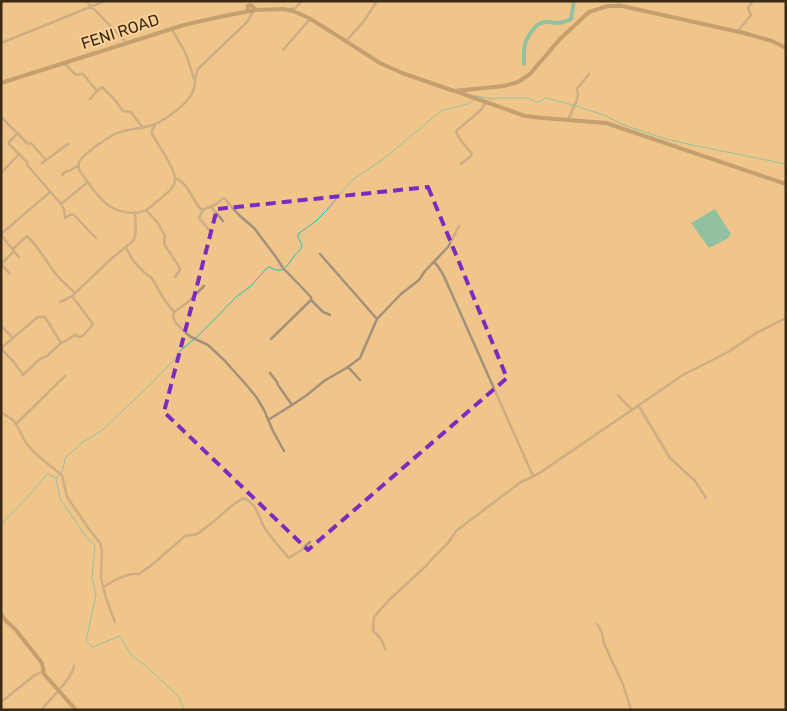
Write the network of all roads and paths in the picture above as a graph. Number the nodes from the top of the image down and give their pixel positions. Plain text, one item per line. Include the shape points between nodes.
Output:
1 (86, 1) edge
2 (105, 1) edge
3 (302, 1) edge
4 (377, 1) edge
5 (621, 1) edge
6 (753, 1) edge
7 (248, 3) edge
8 (617, 5) junction
9 (91, 7) junction
10 (289, 8) junction
11 (252, 10) junction
12 (310, 19) junction
13 (172, 29) junction
14 (738, 31) junction
15 (347, 40) junction
16 (126, 42) junction
17 (1, 43) edge
18 (786, 48) edge
19 (283, 50) dead end
20 (64, 63) junction
21 (589, 74) dead end
22 (194, 80) junction
23 (1, 82) edge
24 (454, 90) junction
25 (97, 91) junction
26 (90, 99) dead end
27 (486, 102) junction
28 (1, 117) edge
29 (568, 120) junction
30 (155, 126) junction
31 (143, 128) junction
32 (18, 133) junction
33 (68, 144) dead end
34 (19, 154) junction
35 (46, 160) junction
36 (42, 163) dead end
37 (461, 164) dead end
38 (78, 165) junction
39 (1, 173) edge
40 (62, 175) dead end
41 (175, 178) junction
42 (88, 182) junction
43 (786, 184) edge
44 (50, 192) junction
45 (61, 204) junction
46 (211, 206) junction
47 (146, 210) junction
48 (202, 210) junction
49 (135, 212) junction
50 (223, 221) dead end
51 (459, 226) dead end
52 (210, 231) dead end
53 (1, 234) edge
54 (96, 238) dead end
55 (126, 247) junction
56 (14, 250) junction
57 (320, 254) dead end
58 (19, 257) dead end
59 (434, 262) junction
60 (1, 264) edge
61 (10, 274) dead end
62 (175, 277) dead end
63 (204, 286) dead end
64 (76, 293) junction
65 (72, 296) junction
66 (312, 300) junction
67 (60, 302) dead end
68 (174, 312) junction
69 (330, 315) dead end
70 (786, 318) edge
71 (377, 319) junction
72 (1, 326) edge
73 (13, 338) junction
74 (271, 339) dead end
75 (61, 343) junction
76 (1, 348) edge
77 (348, 367) junction
78 (270, 373) dead end
79 (65, 376) dead end
80 (360, 380) dead end
81 (664, 388) junction
82 (659, 390) dead end
83 (618, 395) dead end
84 (292, 405) junction
85 (638, 405) junction
86 (632, 410) junction
87 (1, 412) edge
88 (268, 420) junction
89 (16, 424) junction
90 (284, 451) dead end
91 (533, 477) junction
92 (706, 498) dead end
93 (310, 542) dead end
94 (103, 587) junction
95 (1, 614) edge
96 (115, 622) dead end
97 (597, 624) dead end
98 (385, 648) dead end
99 (74, 666) dead end
100 (43, 671) junction
101 (59, 690) junction
102 (1, 702) edge
103 (41, 710) edge
104 (76, 710) edge
105 (631, 710) edge

1 - 9 street
2 - 9 street
3 - 10 street via 295,8
4 - 15 street
5 - 8 street
6 - 14 street via 748,8 751,15
7 - 11 main road via 253,6
8 - 14 main road
8 - 24 main road via 590,12 560,39 530,74 518,82
9 - 16 street
9 - 17 street
10 - 11 main road, FENI ROAD
10 - 15 main road, FENI ROAD
11 - 12 main road via 288,9
11 - 13 main road
11 - 16 main road, FENI ROAD via 183,24
11 - 22 street via 247,22 198,69
12 - 19 street
12 - 24 main road via 380,63
13 - 20 main road
13 - 22 street via 186,54
14 - 18 main road
15 - 24 main road, FENI ROAD via 381,63
16 - 23 main road, FENI ROAD
20 - 23 main road
20 - 25 street via 76,76 82,74
21 - 29 street via 577,89 576,102
22 - 30 street via 193,92 186,102
24 - 27 main road
25 - 26 street
25 - 31 street via 102,87 124,111 131,112
27 - 29 main road via 525,116
27 - 37 street via 456,131 472,154
28 - 32 street
29 - 43 main road via 606,123
30 - 31 street
30 - 41 street via 152,134
31 - 38 street via 111,136 83,157
32 - 34 street via 9,143
32 - 35 street
33 - 35 street
34 - 39 street
34 - 44 street
35 - 36 street
38 - 40 street
38 - 42 street
41 - 47 street via 170,189
41 - 48 street via 184,183
42 - 45 street
42 - 49 street via 109,206
44 - 45 street
44 - 53 street
45 - 54 street via 65,218 74,215
46 - 48 street
46 - 50 street
46 - 66 street via 225,199 254,228 283,268
47 - 49 street
47 - 62 street via 166,236 164,244 180,268
48 - 52 street via 199,218
49 - 55 street via 135,238
51 - 59 street via 448,247
53 - 56 street
55 - 64 street
55 - 68 street via 135,264 151,277
56 - 58 street
56 - 60 street
56 - 64 street via 27,236 56,274
57 - 71 street
59 - 71 street
59 - 91 street via 451,292
60 - 61 street
63 - 68 street
64 - 65 street
65 - 67 street
65 - 75 street via 93,324 84,335 74,335
66 - 69 street
66 - 74 street
68 - 88 street via 173,319 181,328 208,345 249,388
70 - 81 street
71 - 77 street via 360,358
72 - 73 street
73 - 75 street via 38,317 45,317
73 - 76 street
75 - 76 street via 23,375
77 - 80 street
77 - 84 street
78 - 84 street
79 - 89 street
81 - 82 street
81 - 85 street
83 - 86 street
84 - 88 street
85 - 86 street
85 - 92 street via 670,458 695,481
86 - 91 street
87 - 89 street
88 - 90 street
89 - 94 street via 32,450 62,475 67,497 100,543
91 - 98 street via 456,531 374,617 373,631
93 - 94 street via 289,558 264,528 256,508 244,498 198,534 185,536 139,574 119,578
94 - 96 street
95 - 100 main road via 42,663
97 - 105 street
99 - 101 street
100 - 101 main road
100 - 102 street
101 - 103 street
101 - 104 main road

